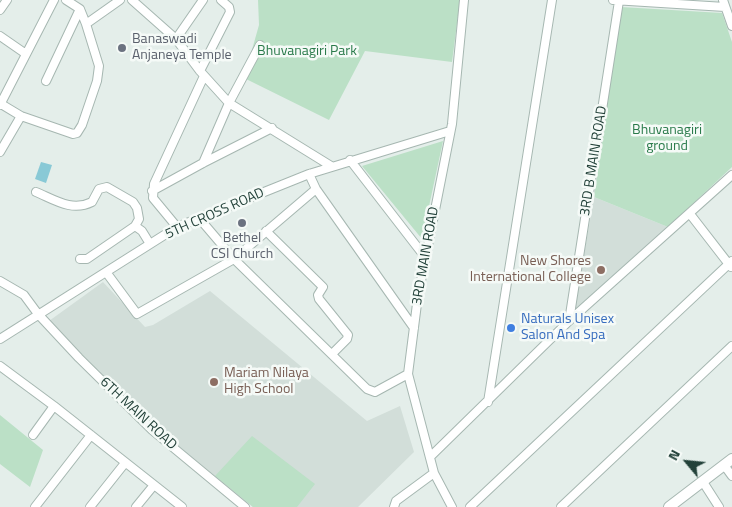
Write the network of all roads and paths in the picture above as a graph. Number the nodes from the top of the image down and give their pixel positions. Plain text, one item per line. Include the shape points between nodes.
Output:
1 (7, 0) edge
2 (54, 0) edge
3 (66, 0) edge
4 (120, 0) edge
5 (132, 0) edge
6 (203, 0) edge
7 (220, 0) edge
8 (464, 0) edge
9 (552, 0) edge
10 (613, 0) edge
11 (618, 1) edge
12 (724, 3) edge
13 (80, 9) junction
14 (0, 10) edge
15 (86, 24) junction
16 (732, 26) edge
17 (0, 36) edge
18 (176, 40) junction
19 (260, 45) dead end
20 (26, 54) junction
21 (202, 73) junction
22 (46, 81) dead end
23 (230, 103) junction
24 (0, 104) edge
25 (21, 116) junction
26 (272, 128) junction
27 (450, 131) junction
28 (0, 152) edge
29 (350, 160) junction
30 (203, 163) junction
31 (331, 166) junction
32 (309, 174) junction
33 (732, 175) edge
34 (316, 189) junction
35 (36, 192) dead end
36 (152, 192) junction
37 (690, 214) junction
38 (199, 218) junction
39 (134, 226) junction
40 (177, 227) junction
41 (266, 231) junction
42 (150, 244) junction
43 (425, 256) junction
44 (80, 258) dead end
45 (234, 259) junction
46 (731, 265) edge
47 (106, 272) junction
48 (0, 281) edge
49 (38, 314) junction
50 (569, 321) junction
51 (414, 328) junction
52 (0, 339) edge
53 (732, 346) edge
54 (332, 354) junction
55 (0, 366) edge
56 (408, 374) junction
57 (488, 402) junction
58 (54, 406) junction
59 (33, 435) dead end
60 (91, 436) junction
61 (430, 458) junction
62 (728, 462) edge
63 (125, 463) junction
64 (434, 473) junction
65 (732, 476) edge
66 (703, 482) junction
67 (154, 485) junction
68 (674, 506) edge
69 (35, 507) edge
70 (90, 507) edge
71 (136, 507) edge
72 (182, 507) edge
73 (245, 507) edge
74 (394, 507) edge
75 (452, 507) edge
76 (470, 507) edge
77 (561, 507) edge
78 (719, 507) edge

1 - 14 street
2 - 20 street
3 - 13 street
4 - 15 street
5 - 18 street
6 - 18 street
7 - 21 street via 230,12
8 - 27 street, 3RD MAIN ROAD
9 - 57 street
10 - 11 street
11 - 12 street
11 - 50 street, 3RD B MAIN ROAD
12 - 16 street
13 - 15 street
13 - 22 street
15 - 25 street via 98,66 98,80 77,133
17 - 20 street
18 - 21 street
19 - 23 street
20 - 24 street
21 - 23 street
21 - 36 street
23 - 26 street
23 - 30 street
24 - 25 street
25 - 28 street
26 - 30 street
26 - 31 street
27 - 29 street, 5TH CROSS ROAD
27 - 43 street, 3RD MAIN ROAD
29 - 31 street, 5TH CROSS ROAD
29 - 43 street
30 - 36 street
31 - 32 street, 5TH CROSS ROAD
32 - 34 street
32 - 38 street, 5TH CROSS ROAD
33 - 37 street
34 - 41 street
34 - 51 street
35 - 39 street via 63,204 81,206 92,202 98,189 107,187 134,202 139,219
36 - 40 street via 153,198
37 - 46 street
37 - 50 street
38 - 40 street, 5TH CROSS ROAD
38 - 45 street
39 - 42 street via 142,231
39 - 44 street via 87,259
40 - 42 street, 5TH CROSS ROAD
41 - 45 street
41 - 54 street via 323,287 319,299 348,335
42 - 47 street, 5TH CROSS ROAD
43 - 51 street, 3RD MAIN ROAD
45 - 47 street via 137,314
45 - 54 street
46 - 76 street
47 - 49 street, 5TH CROSS ROAD
48 - 49 street, 6TH MAIN ROAD via 24,295
49 - 52 street, 5TH CROSS ROAD
49 - 73 street, 6TH MAIN ROAD via 152,430
50 - 57 street
51 - 56 street, 3RD MAIN ROAD
53 - 77 street
54 - 56 street via 371,392
55 - 58 street
56 - 61 street, 3RD MAIN ROAD
57 - 61 street
58 - 59 street
58 - 60 street
60 - 63 street
60 - 69 street
61 - 64 street, 3RD MAIN ROAD
62 - 65 street
62 - 66 street
63 - 67 street
63 - 70 street
64 - 74 street via 396,501
64 - 75 street, 3RD MAIN ROAD
66 - 68 street
66 - 78 street
67 - 71 street
67 - 72 street

